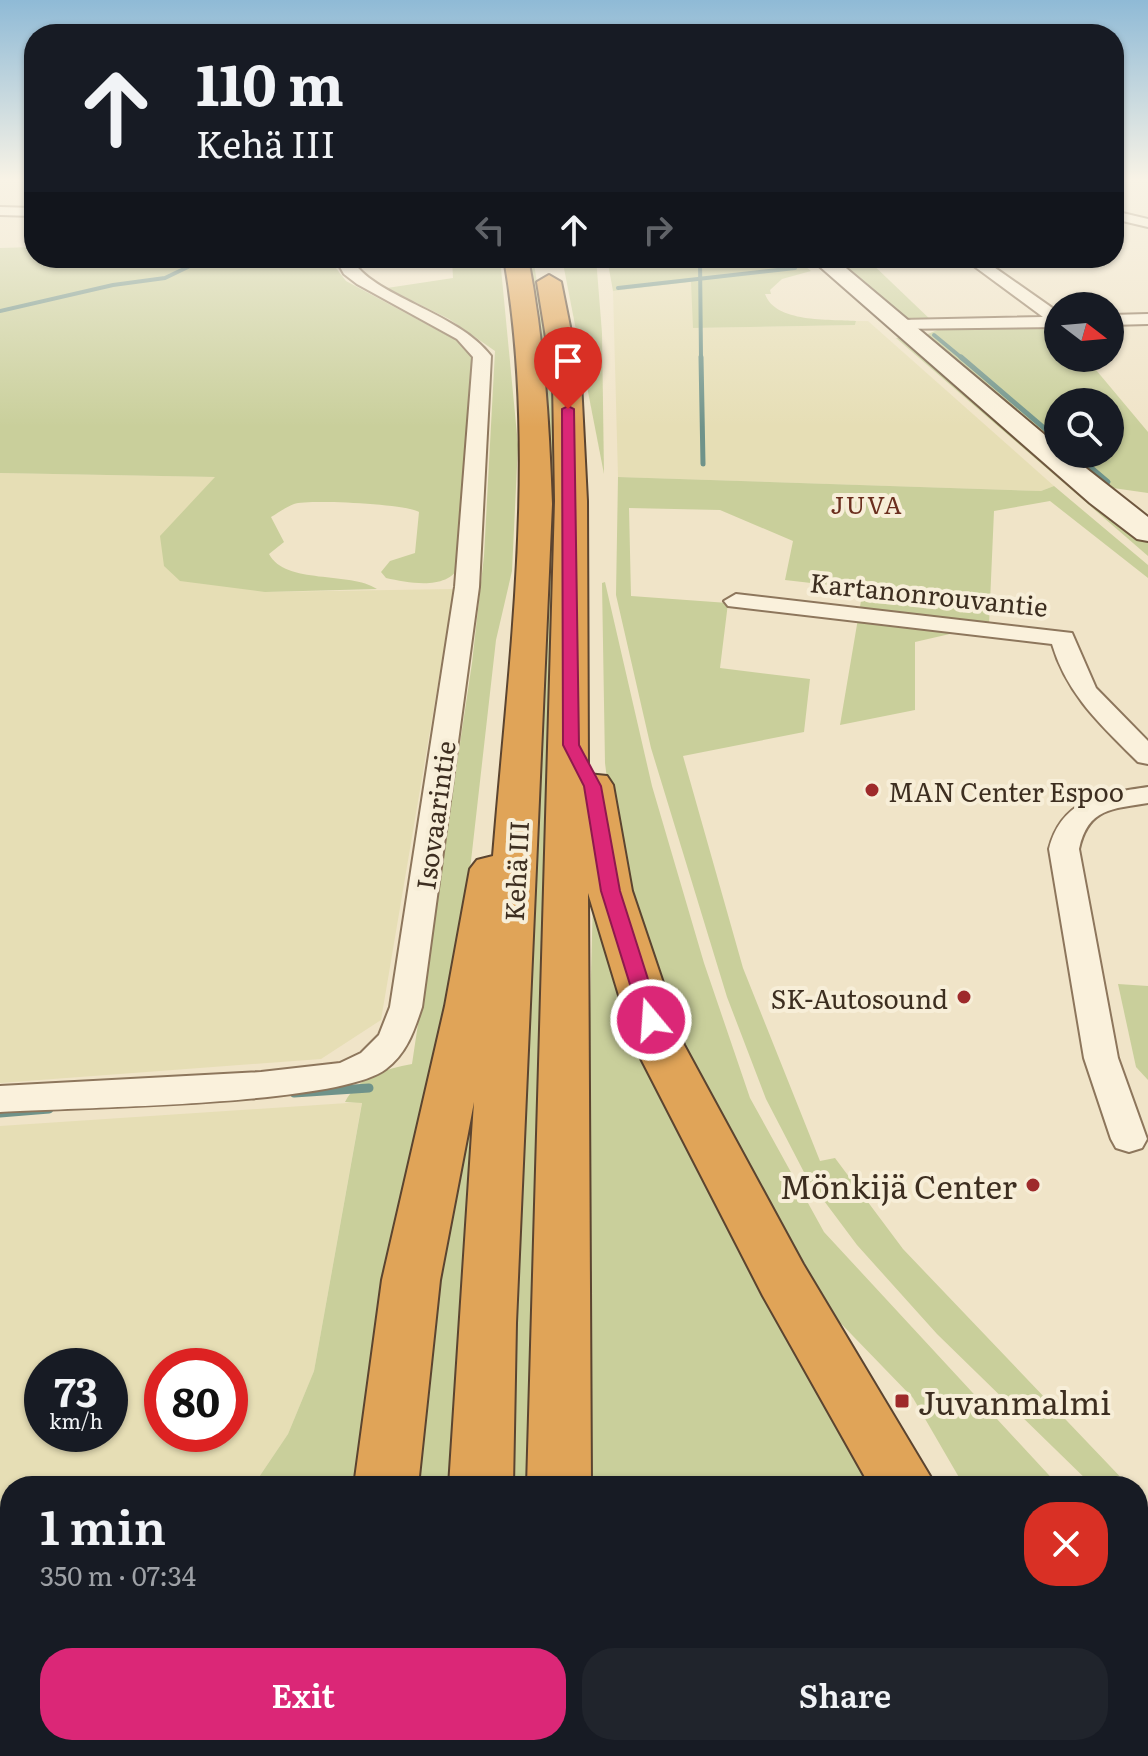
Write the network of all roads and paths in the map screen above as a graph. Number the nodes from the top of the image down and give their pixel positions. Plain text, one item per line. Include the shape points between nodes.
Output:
1 (348, 268) edge
2 (518, 268) edge
3 (546, 268) edge
4 (833, 268) edge
5 (985, 268) edge
6 (1044, 311) edge
7 (1148, 319) edge
8 (1124, 320) edge
9 (1044, 321) edge
10 (900, 325) junction
11 (1148, 532) edge
12 (736, 601) dead end
13 (571, 745) junction
14 (1148, 756) edge
15 (1148, 795) edge
16 (519, 796) junction
17 (0, 1099) edge
18 (1129, 1139) dead end
19 (387, 1476) edge
20 (481, 1476) edge
21 (559, 1476) edge
22 (898, 1476) edge

1 - 17 street, Isovaarintie via 463,335 482,356 467,587 406,1007 394,1040 373,1061 346,1074
2 - 16 highway, Kehä III via 535,389 536,504
3 - 13 highway, Kehä III via 567,381
4 - 10 main road
5 - 6 street
7 - 8 street
9 - 10 street
10 - 11 main road
12 - 14 street, Kartanonrouvantie via 1063,638 1071,672 1086,695
13 - 21 highway, Kehä III
13 - 22 highway via 593,786 610,891 659,1045 783,1280
15 - 18 street via 1082,812 1070,823 1064,849 1101,1058
16 - 19 highway via 489,876 469,1006 411,1280
16 - 20 highway, Kehä III

